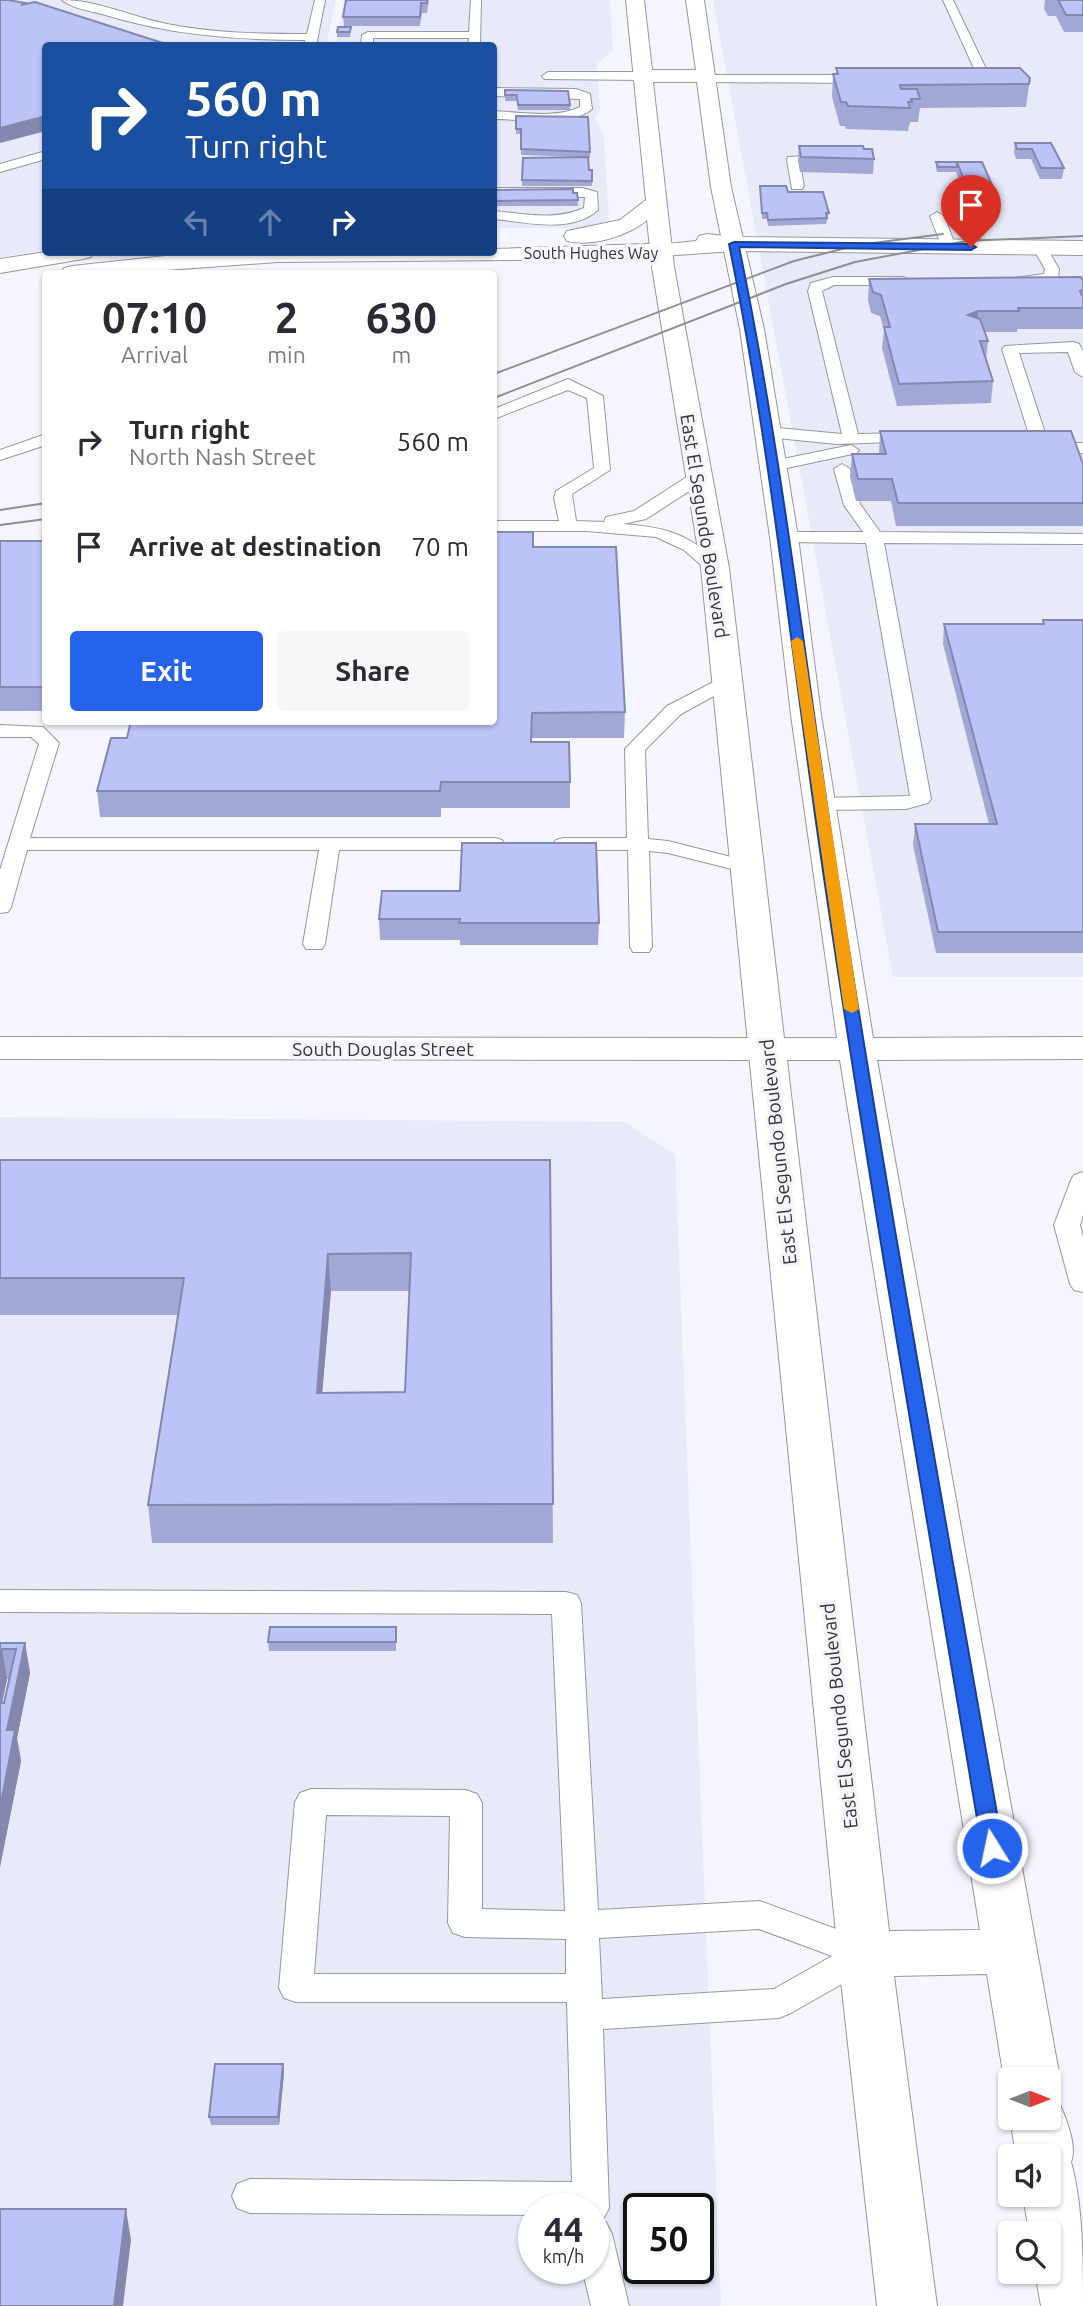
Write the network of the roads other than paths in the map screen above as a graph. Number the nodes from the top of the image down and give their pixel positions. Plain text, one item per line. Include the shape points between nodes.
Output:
1 (66, 0) edge
2 (320, 0) edge
3 (476, 0) edge
4 (635, 0) edge
5 (695, 0) edge
6 (948, 0) edge
7 (420, 40) edge
8 (474, 40) edge
9 (311, 41) edge
10 (368, 42) edge
11 (530, 76) dead end
12 (642, 76) junction
13 (707, 78) junction
14 (881, 79) edge
15 (946, 79) edge
16 (497, 92) edge
17 (497, 115) edge
18 (42, 156) edge
19 (847, 159) edge
20 (0, 168) edge
21 (797, 187) dead end
22 (497, 192) edge
23 (656, 202) junction
24 (937, 216) dead end
25 (497, 222) edge
26 (497, 222) edge
27 (575, 236) junction
28 (661, 244) junction
29 (734, 244) junction
30 (948, 247) junction
31 (497, 248) edge
32 (1040, 248) junction
33 (1083, 248) edge
34 (61, 256) edge
35 (240, 256) edge
36 (0, 267) edge
37 (96, 270) edge
38 (42, 278) edge
39 (926, 281) edge
40 (1008, 281) edge
41 (0, 286) edge
42 (1083, 372) edge
43 (497, 413) edge
44 (767, 432) junction
45 (851, 439) junction
46 (42, 440) edge
47 (1083, 448) edge
48 (0, 455) edge
49 (773, 466) junction
50 (842, 469) dead end
51 (699, 477) junction
52 (497, 526) edge
53 (587, 526) junction
54 (569, 527) junction
55 (784, 537) junction
56 (874, 537) junction
57 (1083, 539) edge
58 (715, 568) junction
59 (727, 681) junction
60 (0, 731) edge
61 (820, 804) junction
62 (18, 844) junction
63 (330, 844) junction
64 (511, 844) edge
65 (539, 844) edge
66 (636, 844) junction
67 (748, 867) junction
68 (0, 907) edge
69 (314, 944) dead end
70 (641, 947) dead end
71 (0, 1048) edge
72 (1083, 1048) edge
73 (766, 1049) junction
74 (858, 1049) junction
75 (1083, 1181) edge
76 (1083, 1284) edge
77 (0, 1601) edge
78 (582, 1924) junction
79 (1010, 1952) junction
80 (865, 1954) junction
81 (583, 2001) junction
82 (1030, 2067) edge
83 (591, 2193) edge
84 (250, 2196) dead end
85 (1054, 2207) edge
86 (518, 2210) edge
87 (606, 2284) edge
88 (610, 2306) edge
89 (907, 2306) edge
90 (1071, 2306) edge

1 - 9 lane via 183,30
2 - 9 lane
3 - 8 lane
4 - 12 main road, East El Segundo Boulevard
5 - 13 main road
6 - 15 lane via 985,79
7 - 8 lane
7 - 10 lane via 369,35
11 - 12 lane
12 - 13 main road
12 - 23 main road, East El Segundo Boulevard
13 - 14 lane
13 - 29 main road via 721,187
16 - 17 lane via 576,93 586,97 586,109 562,115
18 - 20 lane
19 - 21 lane via 793,160
22 - 25 lane via 592,195 592,209 582,215
23 - 27 main road via 628,225
23 - 28 main road, East El Segundo Boulevard
24 - 30 lane
26 - 27 main road, South Hughes Way
27 - 28 main road, South Hughes Way
28 - 29 main road, South Hughes Way
28 - 31 main road, South Hughes Way
28 - 51 main road, East El Segundo Boulevard
29 - 30 main road, South Hughes Way
29 - 44 main road
30 - 32 main road, South Hughes Way
32 - 33 main road, South Hughes Way
32 - 40 lane via 1052,269 1051,278
34 - 36 main road
35 - 37 main road, South Hughes Way
38 - 41 main road
39 - 45 lane via 833,281 816,286
42 - 47 lane via 1074,347 1010,349 1038,436 1000,443
43 - 54 lane via 568,384 595,396 602,470 564,491
44 - 45 lane
44 - 49 main road
45 - 49 lane via 926,443 841,450
46 - 48 lane
49 - 55 main road
50 - 56 lane via 852,505
51 - 53 lane via 640,515
51 - 58 main road, East El Segundo Boulevard
52 - 54 lane
53 - 54 lane
53 - 58 lane via 670,535
55 - 56 lane
55 - 61 main road
56 - 57 lane
56 - 61 lane via 921,799
58 - 59 main road, East El Segundo Boulevard
59 - 66 lane via 674,710 635,749
59 - 67 main road, East El Segundo Boulevard
60 - 62 lane via 37,731 49,743
61 - 74 main road
62 - 63 lane
62 - 68 lane
63 - 64 lane
63 - 69 lane
65 - 66 lane
66 - 67 lane via 680,849
66 - 70 lane
67 - 73 main road, East El Segundo Boulevard
71 - 73 main road, South Douglas Street
72 - 74 main road, South Douglas Street
73 - 74 main road, South Douglas Street
73 - 80 main road, East El Segundo Boulevard
74 - 79 main road
75 - 76 lane via 1067,1225
77 - 78 lane via 566,1602
78 - 80 lane via 760,1915
78 - 81 lane
78 - 81 lane via 465,1923 466,1803 311,1802 296,1988
79 - 80 main road
79 - 82 main road
80 - 81 lane via 779,2003
80 - 89 main road, East El Segundo Boulevard
81 - 83 lane
84 - 86 lane
85 - 90 main road
87 - 88 lane

